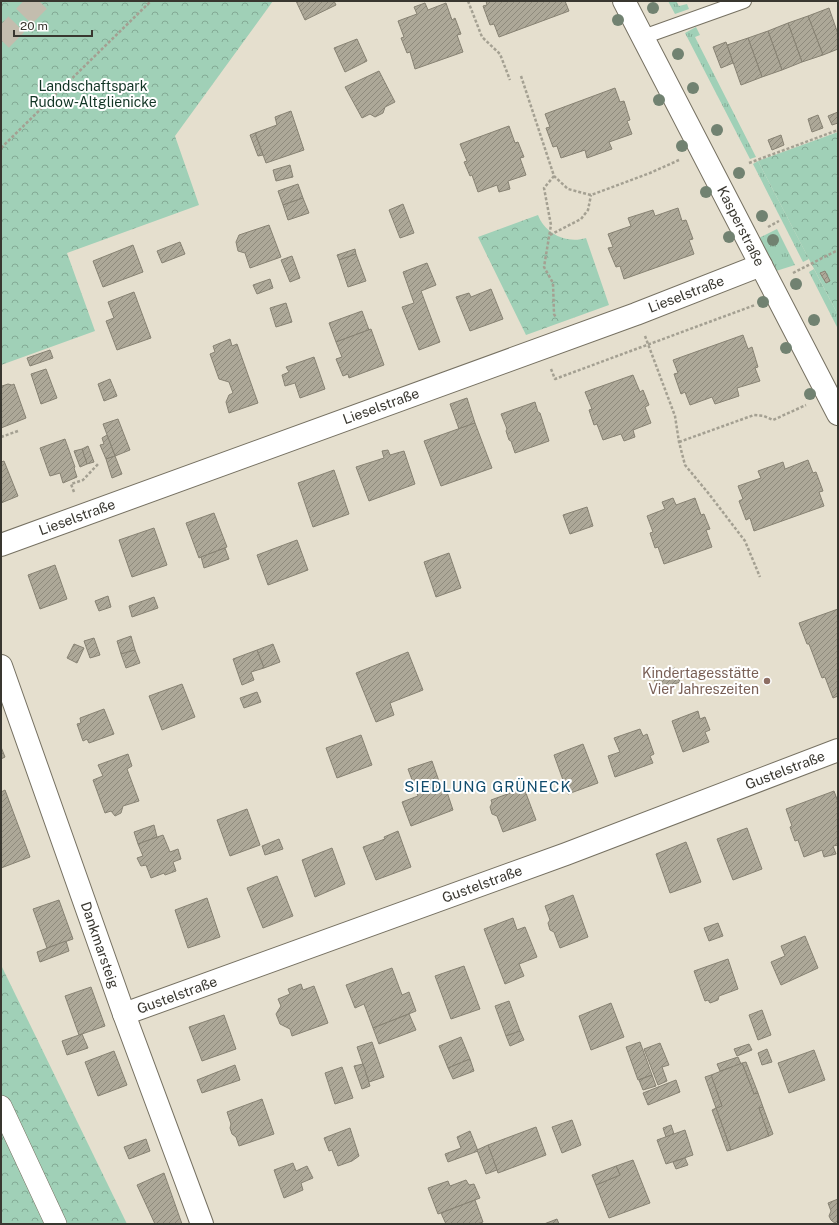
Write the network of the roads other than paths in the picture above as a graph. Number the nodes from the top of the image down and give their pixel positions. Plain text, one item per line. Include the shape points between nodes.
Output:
1 (624, 1) edge
2 (744, 1) edge
3 (643, 37) junction
4 (766, 274) junction
5 (838, 414) edge
6 (1, 545) edge
7 (1, 666) edge
8 (838, 750) edge
9 (124, 1014) junction
10 (1, 1106) edge
11 (56, 1224) edge
12 (202, 1224) edge

1 - 3 street, Kasperstraße
2 - 3 lane
3 - 4 street, Kasperstraße
4 - 5 street, Kasperstraße
4 - 6 street, Lieselstraße via 636,314
7 - 9 street, Dankmarsteig
8 - 9 street, Gustelstraße via 566,854
9 - 12 street, Dankmarsteig
10 - 11 street

